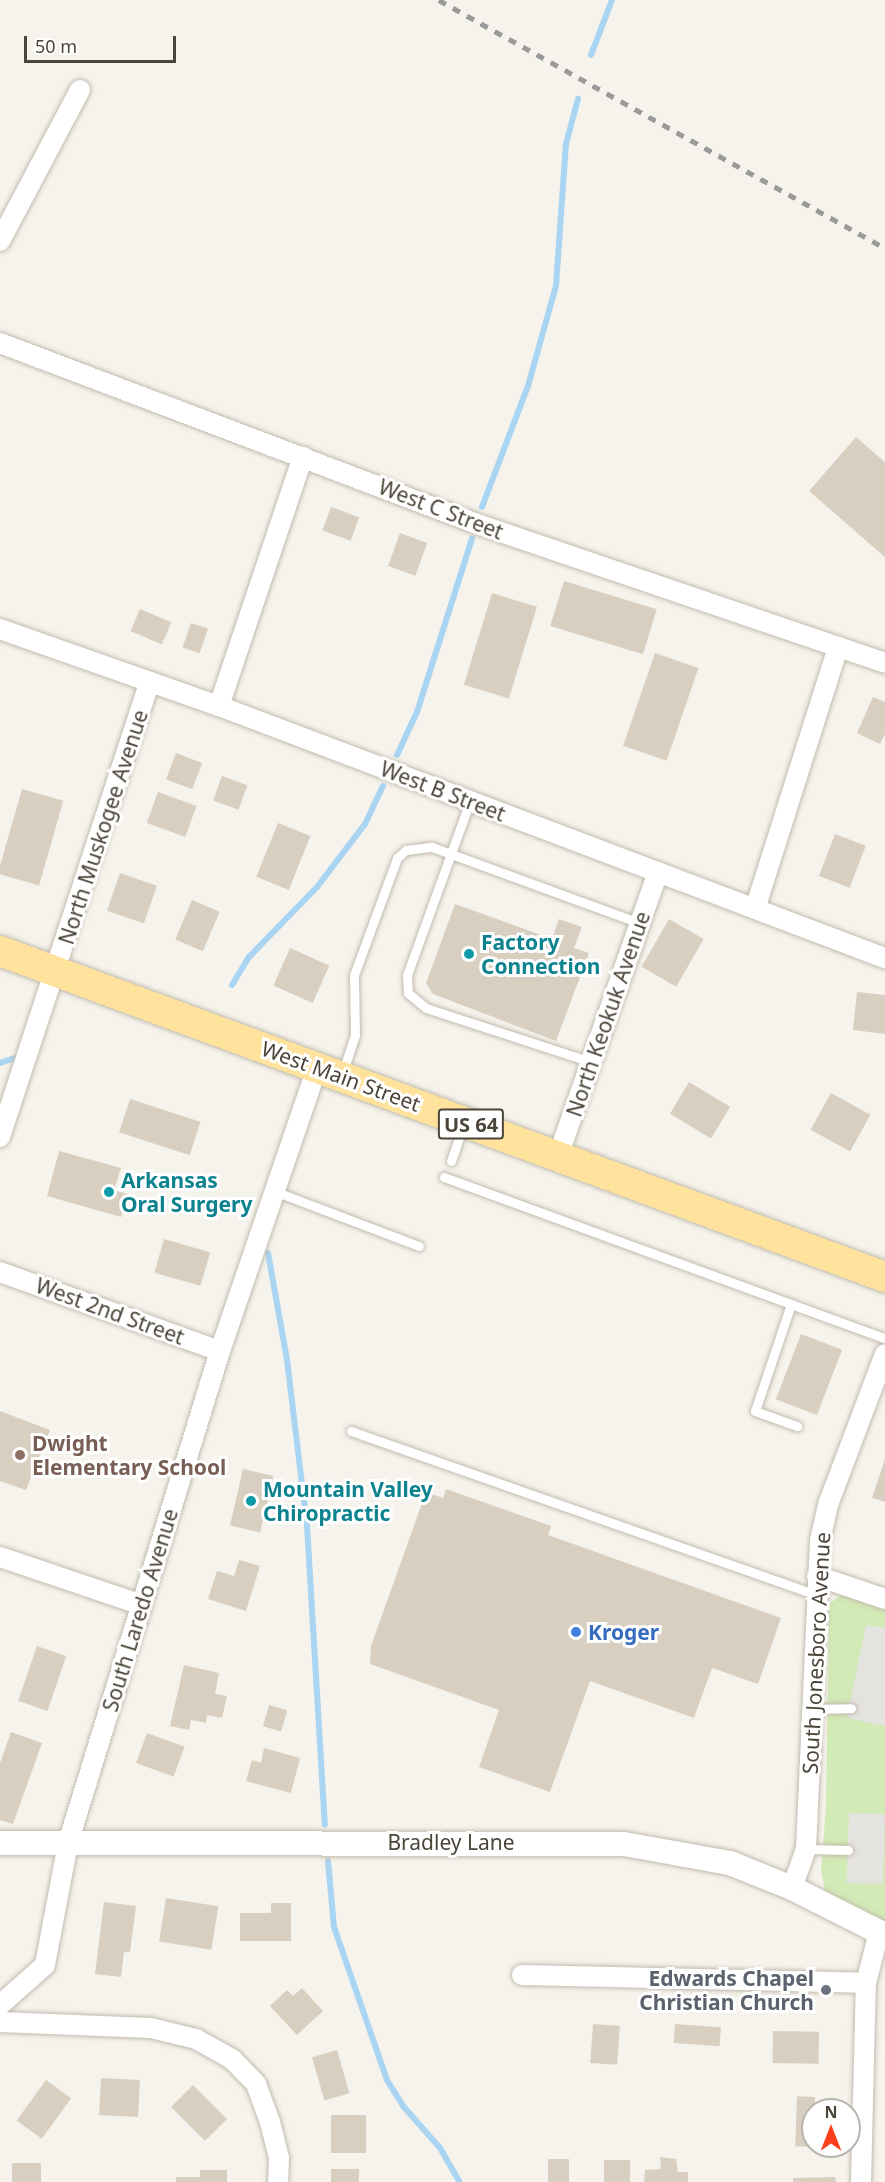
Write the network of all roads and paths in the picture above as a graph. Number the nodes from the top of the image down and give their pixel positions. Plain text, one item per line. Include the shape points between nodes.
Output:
1 (80, 90) dead end
2 (0, 241) edge
3 (0, 343) edge
4 (303, 457) junction
5 (0, 629) edge
6 (838, 647) junction
7 (885, 663) edge
8 (150, 682) junction
9 (219, 706) junction
10 (470, 801) junction
11 (451, 853) junction
12 (658, 872) junction
13 (755, 909) junction
14 (640, 922) junction
15 (0, 951) edge
16 (885, 958) edge
17 (56, 972) junction
18 (591, 1062) junction
19 (329, 1072) junction
20 (465, 1122) junction
21 (0, 1137) edge
22 (558, 1156) junction
23 (451, 1161) dead end
24 (444, 1177) dead end
25 (274, 1191) junction
26 (419, 1246) dead end
27 (0, 1272) edge
28 (885, 1277) edge
29 (791, 1304) junction
30 (885, 1338) edge
31 (220, 1351) junction
32 (885, 1354) edge
33 (797, 1426) dead end
34 (351, 1431) dead end
35 (0, 1557) edge
36 (817, 1586) junction
37 (885, 1599) edge
38 (142, 1605) junction
39 (851, 1708) dead end
40 (812, 1709) junction
41 (0, 1843) edge
42 (68, 1843) junction
43 (806, 1849) junction
44 (848, 1850) dead end
45 (792, 1888) junction
46 (882, 1933) edge
47 (522, 1975) dead end
48 (866, 1983) junction
49 (0, 2005) edge
50 (0, 2022) edge
51 (278, 2182) edge
52 (861, 2182) edge

1 - 2 street
3 - 4 street, West C Street
4 - 6 street, West C Street via 480,525
4 - 9 street
5 - 8 street, West B Street
6 - 7 street, West C Street
6 - 13 street
8 - 9 street, West B Street
8 - 17 street, North Muskogee Avenue
9 - 10 street, West B Street
10 - 11 lane
10 - 12 street, West B Street
11 - 14 lane
11 - 18 lane via 407,975 408,993 426,1008
11 - 19 lane via 418,846 397,858 354,975 355,1035
12 - 13 street, West B Street
12 - 14 street, North Keokuk Avenue
13 - 16 street, West B Street
14 - 18 street, North Keokuk Avenue
15 - 17 main road, West Main Street / US 64
17 - 19 main road, West Main Street / US 64
17 - 21 street, North Muskogee Avenue
18 - 22 street, North Keokuk Avenue
19 - 20 main road, West Main Street / US 64
19 - 25 street, South Laredo Avenue
20 - 22 main road, West Main Street / US 64
20 - 23 lane
22 - 28 main road, West Main Street / US 64
24 - 29 lane
25 - 26 lane
25 - 31 street, South Laredo Avenue
27 - 31 street, West 2nd Street
29 - 30 lane
29 - 33 lane via 755,1411
31 - 38 street, South Laredo Avenue
32 - 36 street, South Jonesboro Avenue via 829,1502 820,1540
34 - 36 lane
35 - 38 street
36 - 37 street
36 - 40 street, South Jonesboro Avenue
38 - 42 street, South Laredo Avenue
39 - 40 lane
40 - 43 street, South Jonesboro Avenue
41 - 42 street, Bradley Lane
42 - 45 street, Bradley Lane via 624,1844 730,1863
42 - 49 street, South Laredo Avenue via 45,1965
43 - 44 lane
43 - 45 street, South Jonesboro Avenue
45 - 46 street, Bradley Lane
46 - 48 street
47 - 48 street
48 - 52 street
50 - 51 street via 151,2028 196,2039 223,2054 256,2084 276,2149

